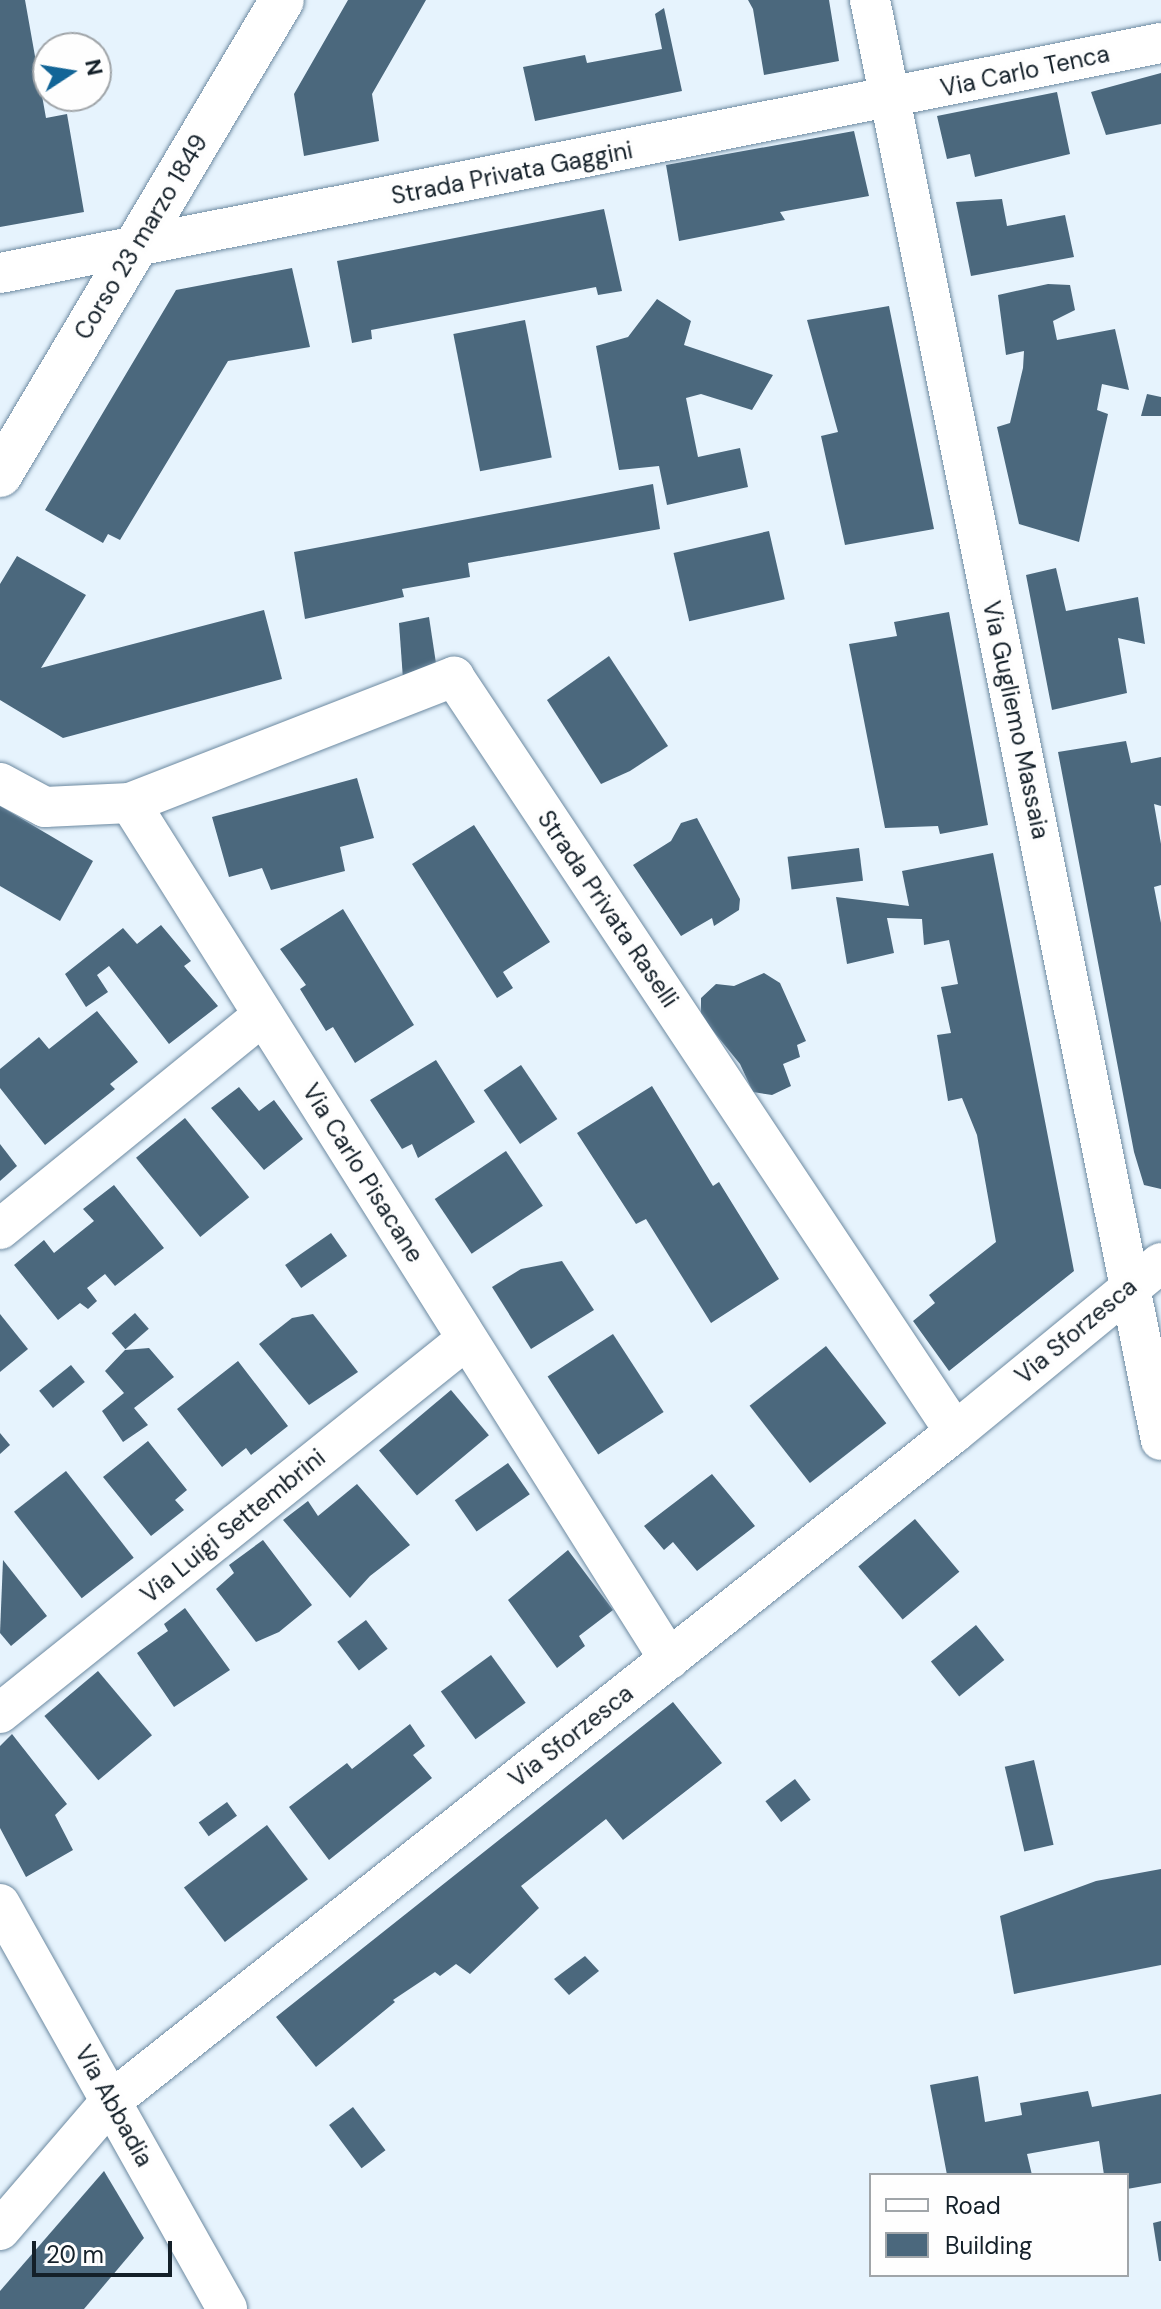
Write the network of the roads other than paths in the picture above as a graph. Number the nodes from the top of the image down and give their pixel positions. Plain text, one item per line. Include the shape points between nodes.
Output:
1 (282, 0) edge
2 (870, 0) edge
3 (1161, 43) edge
4 (889, 99) junction
5 (134, 248) junction
6 (0, 273) edge
7 (0, 475) edge
8 (0, 783) edge
9 (130, 803) junction
10 (263, 1015) junction
11 (0, 1229) edge
12 (1146, 1274) edge
13 (467, 1339) junction
14 (955, 1432) junction
15 (1161, 1440) edge
16 (669, 1659) junction
17 (0, 1713) edge
18 (0, 1904) edge
19 (111, 2101) junction
20 (0, 2230) edge
21 (227, 2309) edge

1 - 5 main road, Corso 23 marzo 1849
2 - 4 street, Via Gugliemo Massaia
3 - 4 street, Via Carlo Tenca
4 - 5 street, Strada Privata Gaggini
4 - 12 street, Via Gugliemo Massaia
5 - 6 street, Strada Privata Gaggini
5 - 7 main road, Corso 23 marzo 1849
8 - 9 street via 45,807
9 - 10 street, Via Carlo Pisacane
9 - 14 street, Strada Privata Raselli via 454,677
10 - 11 street
10 - 13 street, Via Carlo Pisacane
12 - 14 street, Via Sforzesca
12 - 15 street, Via Gugliemo Massaia
13 - 16 street, Via Carlo Pisacane
13 - 17 street, Via Luigi Settembrini
14 - 16 street, Via Sforzesca
16 - 19 street, Via Sforzesca
18 - 19 street, Via Abbadia
19 - 20 street, Via Sforzesca
19 - 21 street, Via Abbadia

